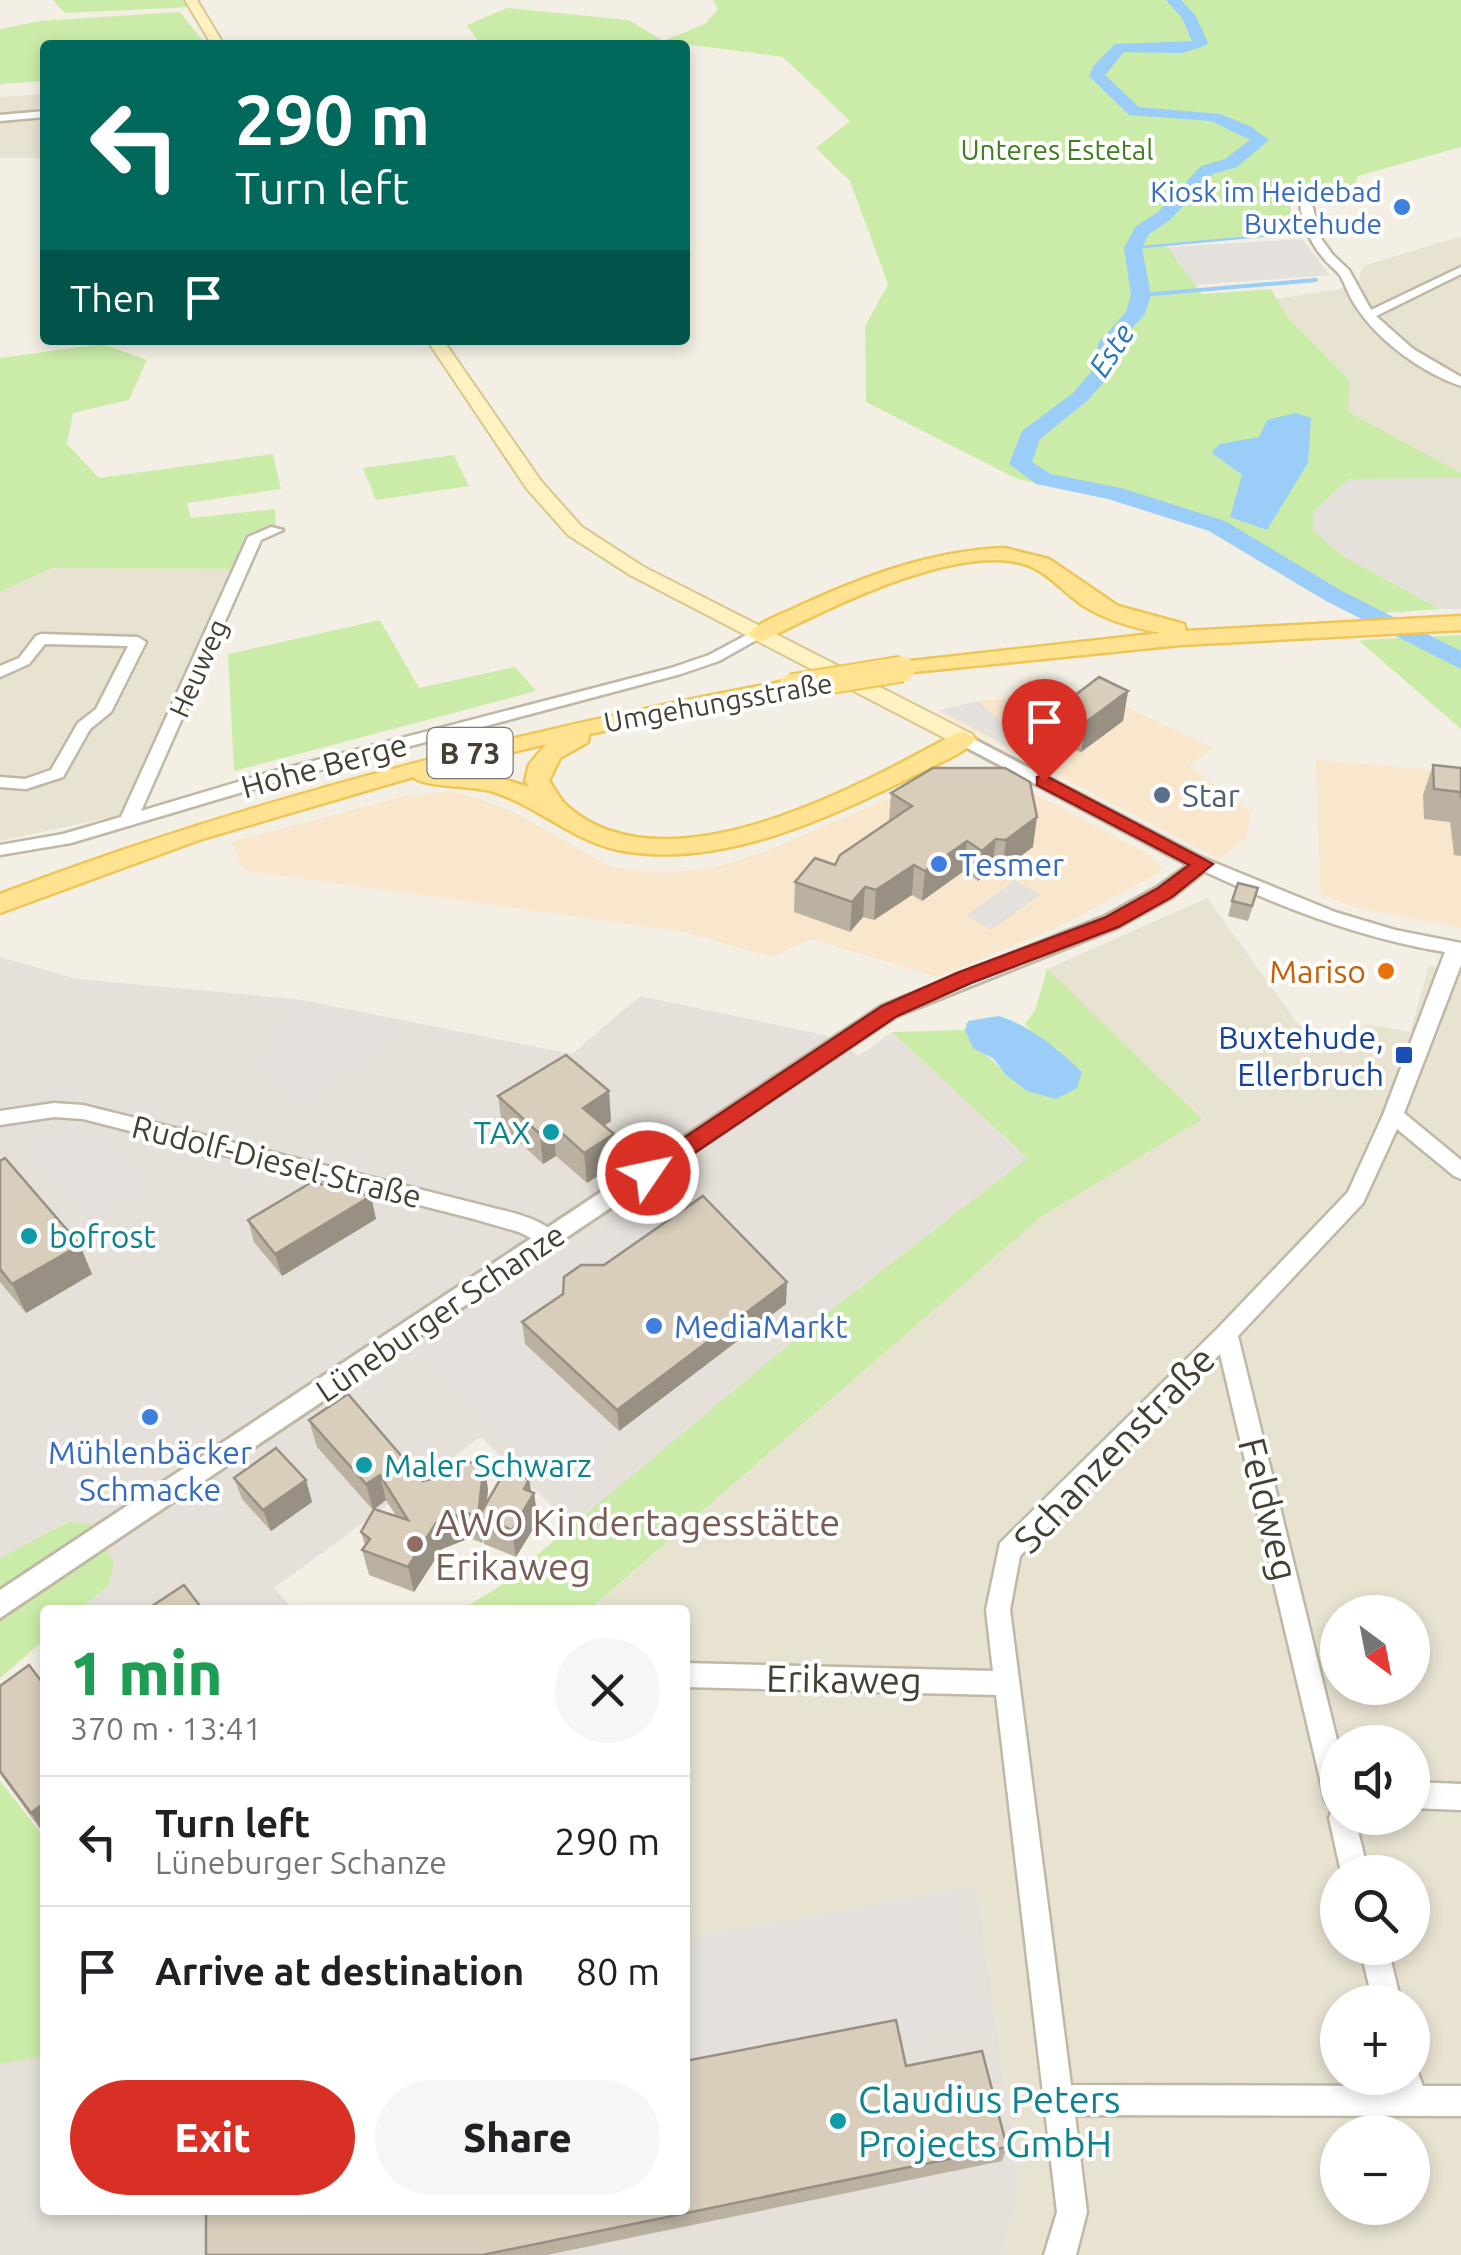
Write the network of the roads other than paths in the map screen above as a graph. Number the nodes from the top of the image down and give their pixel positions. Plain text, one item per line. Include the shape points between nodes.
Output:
1 (191, 0) edge
2 (215, 40) edge
3 (40, 114) edge
4 (0, 118) edge
5 (1305, 198) dead end
6 (1461, 270) edge
7 (1371, 314) junction
8 (438, 345) edge
9 (1461, 382) edge
10 (276, 530) dead end
11 (1090, 600) junction
12 (1454, 624) edge
13 (758, 634) junction
14 (1227, 635) junction
15 (1030, 652) junction
16 (0, 672) edge
17 (713, 701) junction
18 (964, 739) junction
19 (0, 782) edge
20 (558, 811) junction
21 (130, 818) junction
22 (232, 821) junction
23 (0, 850) edge
24 (1203, 864) junction
25 (0, 904) edge
26 (1458, 949) edge
27 (1393, 1116) junction
28 (0, 1118) edge
29 (1461, 1170) edge
30 (549, 1239) junction
31 (1226, 1334) junction
32 (0, 1605) edge
33 (690, 1675) edge
34 (1004, 1683) junction
35 (1320, 1725) edge
36 (1430, 1796) edge
37 (1461, 1797) edge
38 (1320, 2091) edge
39 (1430, 2093) edge
40 (1057, 2100) junction
41 (1461, 2101) edge
42 (1060, 2255) edge

1 - 2 main road
3 - 4 street
5 - 7 street via 1318,242
6 - 7 street
7 - 9 street via 1406,351
8 - 13 main road via 534,486 575,531
10 - 21 street, Heuweg via 255,537
11 - 13 main road via 1034,560 975,553 934,562
11 - 14 main road via 1152,626
11 - 15 main road via 1089,622 1077,634
12 - 14 main road, Umgehungsstraße / B 73
13 - 18 main road
13 - 21 street, Hohe Berge via 676,672
14 - 15 main road, Umgehungsstraße / B 73
15 - 17 main road, Umgehungsstraße / B 73, bridge
16 - 19 street via 24,661 41,639 138,642 103,712 84,726 57,772 26,784
17 - 20 main road via 592,733 554,750 541,763 537,781
17 - 22 main road, Umgehungsstraße / B 73 via 469,753
18 - 20 main road via 836,799 711,845 640,848 614,842
18 - 24 street
20 - 22 main road via 494,782 446,774
21 - 23 street, Hohe Berge
22 - 25 main road, Umgehungsstraße / B 73
24 - 26 street via 1370,928
24 - 30 street, Lüneburger Schanze via 1111,922 890,1011
26 - 27 street, Schanzenstraße
27 - 29 street
27 - 31 street, Schanzenstraße via 1356,1197
28 - 30 street, Rudolf-Diesel-Straße via 83,1112 474,1211
30 - 32 street, Lüneburger Schanze
31 - 34 street, Schanzenstraße via 1009,1551 998,1610
31 - 35 street, Feldweg
33 - 34 street, Erikaweg
34 - 40 street, Schanzenstraße
36 - 37 street
38 - 40 street
39 - 41 street
40 - 42 street, Schanzenstraße via 1072,2212

